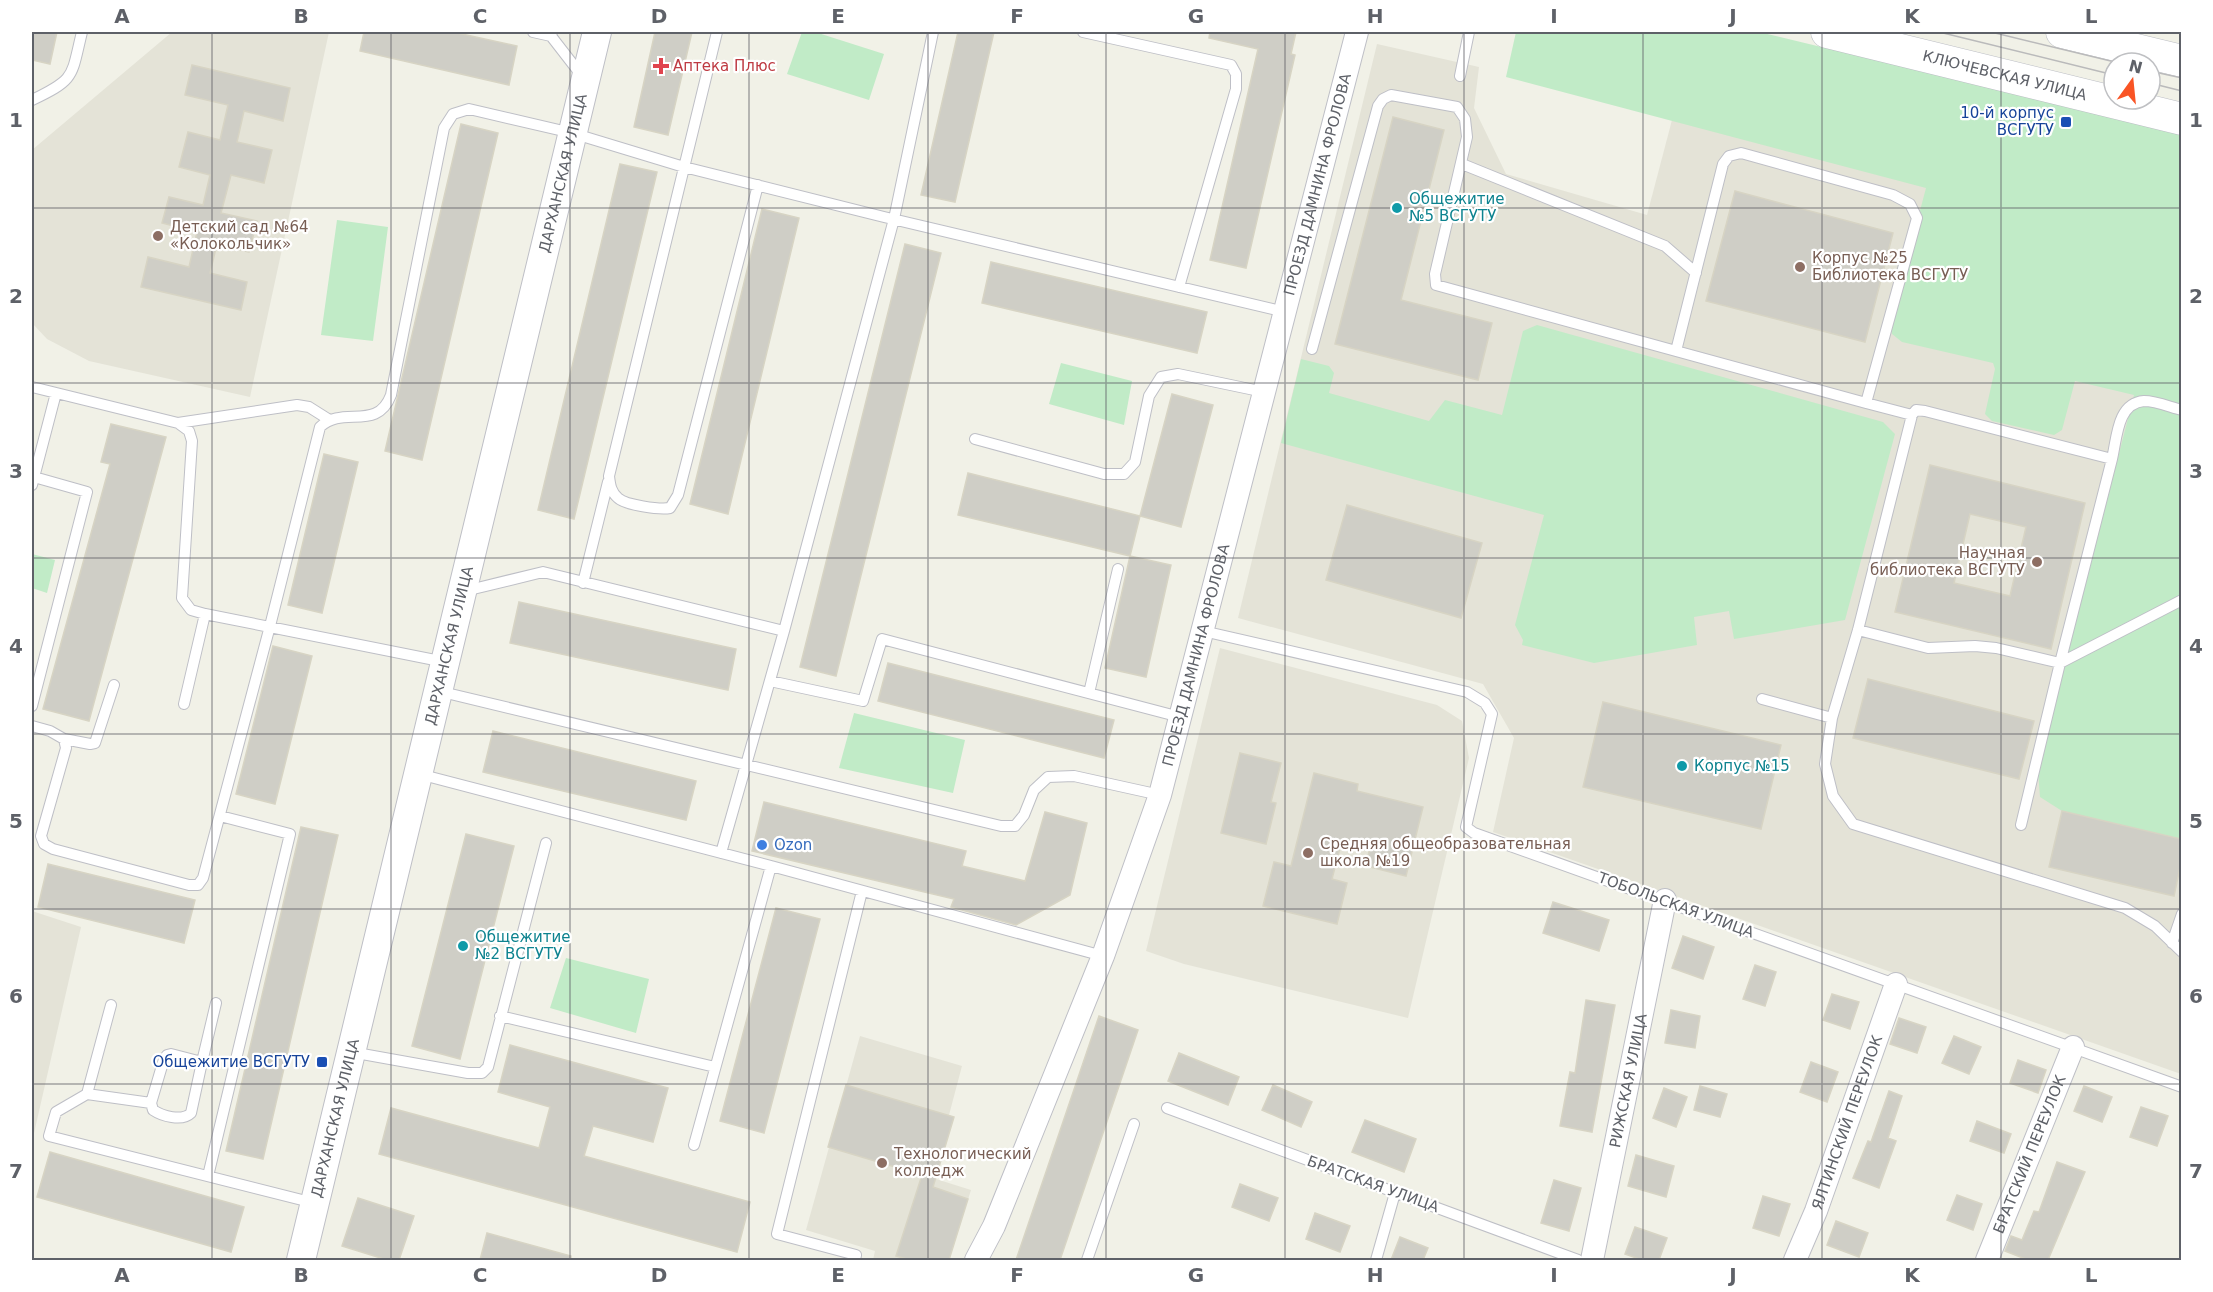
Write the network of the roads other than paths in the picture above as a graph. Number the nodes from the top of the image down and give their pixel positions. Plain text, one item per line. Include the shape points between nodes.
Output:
1 (82, 32) edge
2 (532, 32) edge
3 (597, 32) edge
4 (717, 32) edge
5 (933, 32) edge
6 (1083, 32) edge
7 (1357, 32) edge
8 (1469, 32) edge
9 (1827, 32) edge
10 (2062, 32) edge
11 (551, 34) edge
12 (2181, 61) edge
13 (1460, 76) dead end
14 (585, 80) junction
15 (32, 100) edge
16 (2181, 119) edge
17 (573, 133) junction
18 (1461, 164) junction
19 (684, 167) junction
20 (758, 185) junction
21 (894, 219) junction
22 (1696, 273) junction
23 (1179, 286) junction
24 (1285, 312) junction
25 (1312, 349) dead end
26 (1676, 351) junction
27 (32, 387) edge
28 (1264, 392) junction
29 (56, 393) junction
30 (1866, 403) junction
31 (2181, 410) edge
32 (1912, 415) junction
33 (328, 419) junction
34 (178, 423) junction
35 (975, 439) dead end
36 (2112, 459) junction
37 (609, 476) junction
38 (32, 481) edge
39 (1118, 569) dead end
40 (583, 583) junction
41 (462, 592) junction
42 (2181, 600) edge
43 (205, 614) junction
44 (270, 626) junction
45 (1858, 630) junction
46 (784, 631) junction
47 (1203, 631) junction
48 (445, 662) junction
49 (2060, 663) junction
50 (770, 681) junction
51 (114, 685) dead end
52 (438, 691) junction
53 (1089, 693) junction
54 (1762, 699) dead end
55 (184, 704) dead end
56 (32, 706) edge
57 (1180, 717) junction
58 (1832, 718) junction
59 (32, 726) edge
60 (64, 739) junction
61 (745, 763) junction
62 (418, 774) junction
63 (1160, 795) junction
64 (220, 816) junction
65 (2021, 825) dead end
66 (546, 843) dead end
67 (721, 853) junction
68 (771, 866) junction
69 (862, 891) junction
70 (1665, 900) junction
71 (2181, 914) edge
72 (2172, 943) junction
73 (2181, 952) edge
74 (1103, 956) junction
75 (1896, 984) junction
76 (216, 1003) dead end
77 (111, 1005) dead end
78 (500, 1016) junction
79 (2073, 1047) junction
80 (351, 1052) junction
81 (202, 1062) junction
82 (715, 1067) junction
83 (2181, 1087) edge
84 (87, 1094) junction
85 (152, 1103) junction
86 (1167, 1108) dead end
87 (1134, 1124) dead end
88 (694, 1145) dead end
89 (208, 1176) junction
90 (1395, 1193) junction
91 (315, 1203) junction
92 (300, 1260) edge
93 (855, 1260) edge
94 (976, 1260) edge
95 (1087, 1260) edge
96 (1376, 1260) edge
97 (1578, 1260) edge
98 (1593, 1260) edge
99 (1795, 1260) edge
100 (1988, 1260) edge

1 - 15 lane via 68,80
2 - 11 lane
3 - 14 street, ДАРХАНСКАЯ УЛИЦА
4 - 19 lane
5 - 21 lane
6 - 23 lane via 1231,65 1236,74 1236,89
7 - 24 street, ПРОЕЗД ДАМНИНА ФРОЛОВА
8 - 13 lane
9 - 16 main road, КЛЮЧЕВСКАЯ УЛИЦА
10 - 12 main road
11 - 14 lane
14 - 17 street, ДАРХАНСКАЯ УЛИЦА
17 - 19 lane
17 - 33 lane via 469,109 453,114 444,128 386,407 375,415
17 - 41 street, ДАРХАНСКАЯ УЛИЦА
18 - 22 lane via 1665,246
18 - 25 lane via 1467,137 1465,119 1457,107 1391,95 1383,99
18 - 26 lane via 1435,274 1436,285
19 - 20 lane
19 - 37 lane
20 - 21 lane
20 - 37 lane via 678,495 670,508 661,510 619,501 611,490
21 - 23 lane
21 - 46 lane
22 - 26 lane
22 - 30 lane via 1723,164 1730,156 1740,153 1893,195 1910,204 1917,218
23 - 24 lane
24 - 28 street, ПРОЕЗД ДАМНИНА ФРОЛОВА
26 - 30 lane
27 - 29 lane
28 - 35 lane via 1178,374 1161,377 1149,396 1135,462 1124,474 1104,474
28 - 47 street, ПРОЕЗД ДАМНИНА ФРОЛОВА
29 - 34 lane
29 - 38 lane
30 - 32 lane
31 - 36 lane via 2145,401 2133,404 2124,411
32 - 36 lane via 1916,410 1925,411
32 - 45 lane
33 - 34 lane via 309,407 297,405
33 - 44 lane via 320,427
34 - 43 lane via 189,431 192,441 182,598 191,610
36 - 49 lane
37 - 40 lane
38 - 56 lane via 87,492
39 - 53 lane
40 - 41 lane via 543,572
40 - 46 lane
41 - 48 street, ДАРХАНСКАЯ УЛИЦА
42 - 49 lane
43 - 44 lane
43 - 55 lane
44 - 48 lane
44 - 64 lane
45 - 49 lane via 1928,648 1996,648
45 - 58 lane
46 - 50 lane
47 - 57 street, ПРОЕЗД ДАМНИНА ФРОЛОВА
47 - 70 lane, ТОБОЛЬСКАЯ УЛИЦА via 1467,692 1485,703 1492,714 1466,827
48 - 52 street, ДАРХАНСКАЯ УЛИЦА
49 - 65 lane
50 - 53 lane via 863,701 882,639
50 - 61 lane
51 - 60 lane via 95,742
52 - 61 lane
52 - 62 street, ДАРХАНСКАЯ УЛИЦА
53 - 57 lane
54 - 58 lane
57 - 63 street, ПРОЕЗД ДАМНИНА ФРОЛОВА
58 - 72 lane via 1826,764 1833,796 1853,824 2125,908 2155,926
59 - 60 lane via 50,730
60 - 64 lane via 66,748 41,836 44,844 53,849 198,885
61 - 63 lane via 1001,826 1015,826 1034,790 1048,777 1074,776
61 - 67 lane
62 - 67 lane
62 - 80 street, ДАРХАНСКАЯ УЛИЦА
63 - 74 street, ПРОЕЗД ДАМНИНА ФРОЛОВА
64 - 89 lane via 290,834
66 - 78 lane
67 - 68 lane
68 - 69 lane
68 - 82 lane
69 - 74 lane
69 - 93 lane via 777,1233 856,1255
70 - 75 lane, ТОБОЛЬСКАЯ УЛИЦА
70 - 98 street, РИЖСКАЯ УЛИЦА
71 - 72 lane
72 - 73 lane
74 - 94 street, ПРОЕЗД ДАМНИНА ФРОЛОВА via 994,1226
75 - 79 lane, ТОБОЛЬСКАЯ УЛИЦА
75 - 99 street, ЯЛТИНСКИЙ ПЕРЕУЛОК
76 - 81 lane
77 - 84 lane
78 - 80 lane via 488,1066 482,1073
78 - 82 lane
79 - 83 lane, ТОБОЛЬСКАЯ УЛИЦА
79 - 100 street, БРАТСКИЙ ПЕРЕУЛОК
80 - 91 street, ДАРХАНСКАЯ УЛИЦА
81 - 85 lane via 167,1055
81 - 85 lane via 191,1113 178,1118 157,1113
82 - 88 lane
84 - 85 lane
84 - 89 lane via 56,1112 49,1136
86 - 90 lane, БРАТСКАЯ УЛИЦА
87 - 95 lane
89 - 91 lane
90 - 96 lane
90 - 97 lane, БРАТСКАЯ УЛИЦА
91 - 92 street, ДАРХАНСКАЯ УЛИЦА

